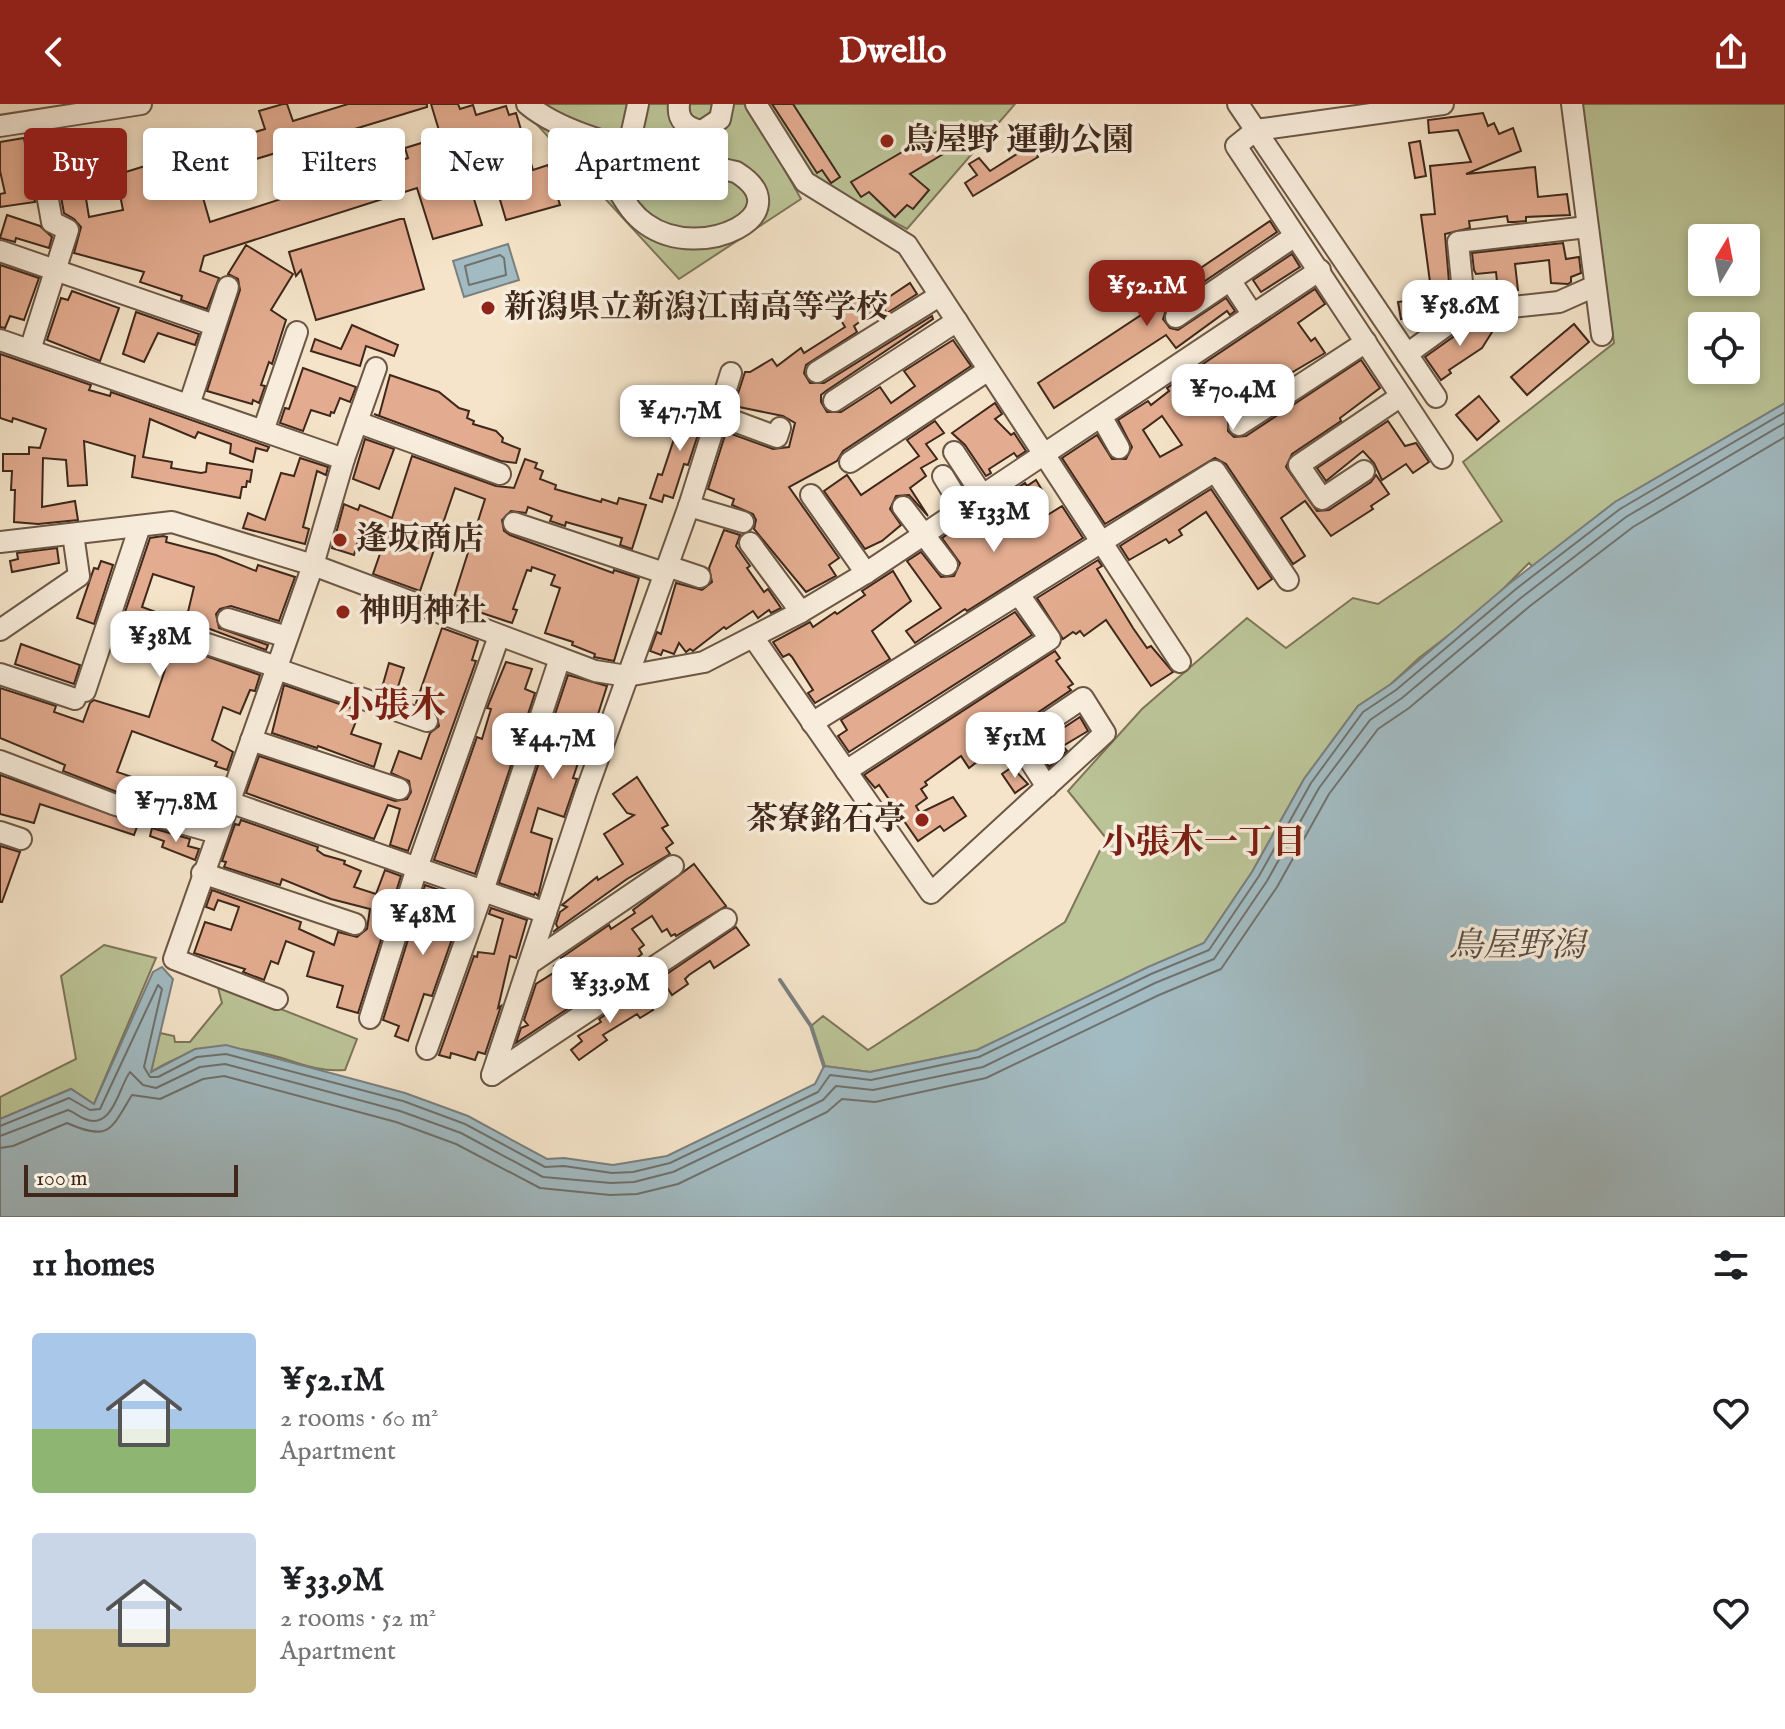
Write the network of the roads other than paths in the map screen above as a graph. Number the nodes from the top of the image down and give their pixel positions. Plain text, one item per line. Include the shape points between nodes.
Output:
1 (141, 104) edge
2 (638, 104) edge
3 (679, 104) edge
4 (723, 104) edge
5 (756, 104) edge
6 (1238, 104) edge
7 (1443, 104) edge
8 (1572, 104) edge
9 (534, 107) edge
10 (47, 114) edge
11 (0, 126) edge
12 (565, 128) edge
13 (632, 128) edge
14 (1256, 130) junction
15 (628, 146) joint
16 (1587, 227) junction
17 (1295, 236) junction
18 (0, 251) edge
19 (55, 269) junction
20 (1320, 270) junction
21 (1230, 280) junction
22 (1595, 286) junction
23 (228, 287) dead end
24 (939, 296) junction
25 (1465, 312) junction
26 (1253, 315) junction
27 (1176, 317) dead end
28 (957, 321) junction
29 (214, 325) junction
30 (297, 332) dead end
31 (1602, 335) dead end
32 (0, 340) edge
33 (1366, 342) junction
34 (30, 350) junction
35 (1407, 354) junction
36 (376, 368) dead end
37 (987, 371) junction
38 (817, 372) dead end
39 (731, 373) dead end
40 (1401, 396) junction
41 (1436, 397) dead end
42 (834, 401) dead end
43 (189, 405) junction
44 (718, 415) junction
45 (1102, 418) junction
46 (357, 422) junction
47 (1239, 425) dead end
48 (780, 428) dead end
49 (263, 431) junction
50 (1119, 448) dead end
51 (954, 452) dead end
52 (1044, 456) junction
53 (1442, 458) dead end
54 (344, 459) junction
55 (850, 462) dead end
56 (1364, 471) dead end
57 (500, 474) dead end
58 (943, 476) dead end
59 (811, 495) dead end
60 (983, 496) junction
61 (689, 506) junction
62 (903, 507) dead end
63 (963, 509) junction
64 (743, 522) dead end
65 (514, 523) dead end
66 (140, 526) junction
67 (73, 534) junction
68 (923, 535) junction
69 (1101, 541) junction
70 (0, 542) edge
71 (750, 543) dead end
72 (313, 565) junction
73 (947, 565) dead end
74 (665, 570) junction
75 (866, 573) junction
76 (700, 577) dead end
77 (1288, 580) dead end
78 (1020, 596) junction
79 (801, 612) junction
80 (228, 619) dead end
81 (0, 630) edge
82 (499, 636) junction
83 (287, 637) junction
84 (753, 637) junction
85 (192, 639) dead end
86 (560, 658) junction
87 (1180, 662) dead end
88 (277, 668) junction
89 (0, 674) edge
90 (627, 676) junction
91 (427, 721) dead end
92 (812, 723) junction
93 (251, 740) junction
94 (0, 761) edge
95 (846, 771) junction
96 (1047, 787) junction
97 (399, 789) dead end
98 (229, 802) junction
99 (0, 832) edge
100 (217, 833) junction
101 (21, 839) dead end
102 (673, 866) dead end
103 (417, 868) junction
104 (202, 873) junction
105 (483, 891) junction
106 (546, 913) junction
107 (726, 919) dead end
108 (355, 924) dead end
109 (529, 964) junction
110 (277, 999) dead end
111 (370, 1018) dead end
112 (427, 1049) dead end

1 - 10 street
2 - 13 street
3 - 4 street via 682,122 702,131 720,119
5 - 24 street via 805,182 907,245
6 - 14 street
7 - 14 street
8 - 16 street
9 - 12 street
10 - 11 street
10 - 19 street via 52,222 68,230
14 - 17 street via 1236,146
14 - 35 street
15 - 15 street via 736,172 757,193 751,220 709,240 648,226 618,190
16 - 22 street
16 - 25 street via 1458,242
17 - 20 street
17 - 21 street
18 - 19 street
19 - 29 street
19 - 34 street
20 - 26 street
20 - 33 street
21 - 26 street
21 - 27 street
22 - 25 street via 1559,302
22 - 31 street
23 - 29 street
24 - 28 street
24 - 38 street
25 - 35 street
26 - 45 street
28 - 37 street
28 - 42 street
29 - 43 street
30 - 49 street
32 - 34 street
33 - 40 street
33 - 47 street
34 - 43 street
35 - 41 street
36 - 46 street
37 - 52 street
37 - 55 street
39 - 44 street
40 - 53 street
40 - 56 street via 1299,465 1322,499
43 - 49 street
44 - 48 street via 777,437
44 - 61 street
45 - 50 street
45 - 52 street
46 - 54 street
46 - 57 street
49 - 54 street
51 - 60 street
52 - 60 street
52 - 69 street
54 - 72 street
58 - 63 street
59 - 75 street
60 - 63 street
61 - 64 street
61 - 74 street
62 - 68 street
63 - 68 street
65 - 74 street
66 - 67 street
66 - 72 street via 172,522
66 - 89 street via 80,695
67 - 70 street
67 - 81 street via 79,576
68 - 73 street
68 - 75 street
69 - 77 street via 1215,471
69 - 78 street
69 - 87 street
71 - 79 street
72 - 82 street
72 - 83 street
74 - 76 street
74 - 90 street
75 - 79 street
78 - 92 street
78 - 95 street via 1050,639
79 - 84 street
80 - 83 street
82 - 86 street
82 - 103 street
83 - 88 street
84 - 90 street via 704,662
84 - 92 street
85 - 88 street
86 - 90 street
86 - 105 street
88 - 91 street
88 - 93 street
90 - 106 street
92 - 95 street
93 - 97 street
93 - 98 street
94 - 100 street via 113,804
95 - 96 street via 931,893
96 - 96 street via 1105,733 1083,698 1018,742
98 - 100 street
98 - 103 street
99 - 101 street
100 - 104 street
102 - 109 street
103 - 105 street
103 - 111 street
104 - 108 street
104 - 110 street via 174,959
105 - 106 street
105 - 112 street
106 - 109 street
107 - 109 street via 492,1075

